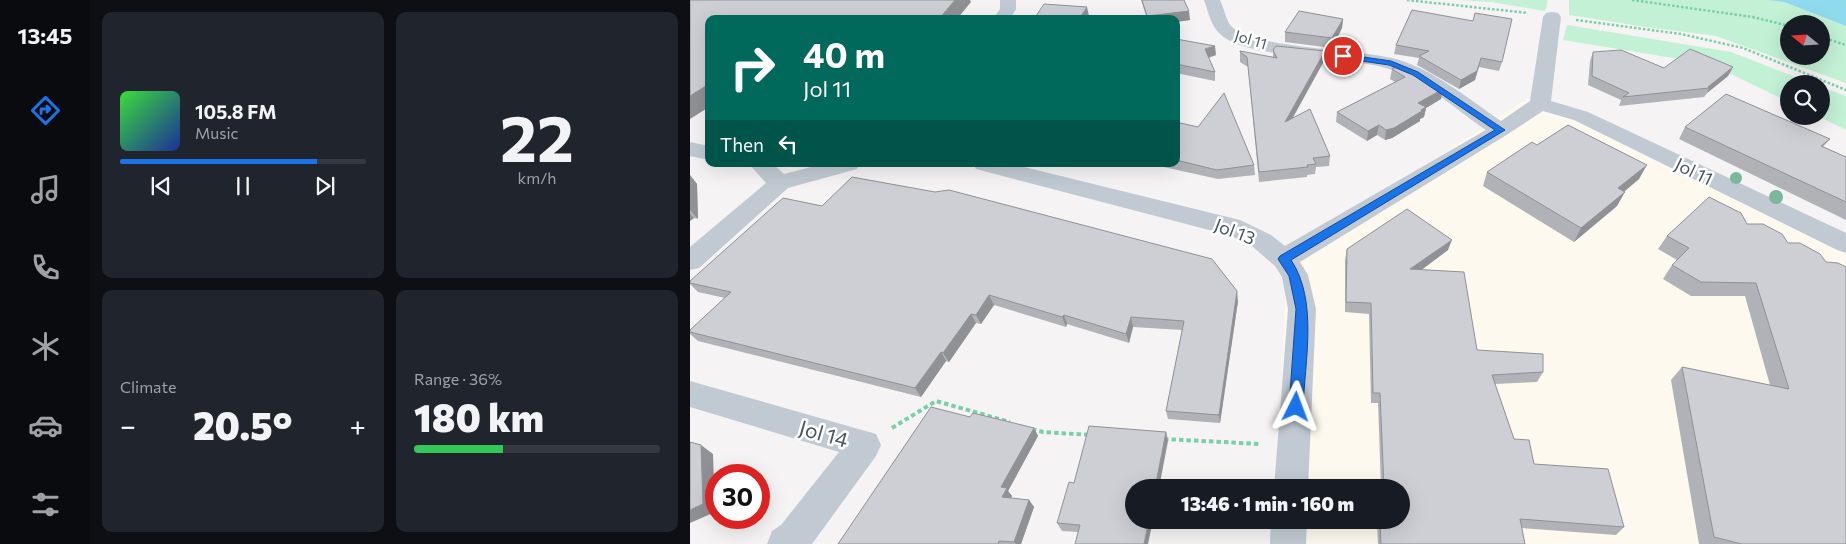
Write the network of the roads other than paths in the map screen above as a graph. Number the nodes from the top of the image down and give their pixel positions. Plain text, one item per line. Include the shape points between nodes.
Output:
1 (1008, 0) edge
2 (1212, 0) edge
3 (1004, 15) edge
4 (1552, 17) road end
5 (1540, 104) junction
6 (1501, 130) junction
7 (690, 148) edge
8 (705, 152) edge
9 (763, 167) edge
10 (838, 167) edge
11 (996, 167) edge
12 (780, 183) junction
13 (1846, 244) edge
14 (1284, 259) junction
15 (690, 261) edge
16 (690, 394) edge
17 (1292, 479) edge
18 (1289, 529) edge
19 (785, 544) edge
20 (1288, 544) edge

1 - 3 street
2 - 6 street, Jol 11 via 1226,30 1236,38 1391,63 1416,74
4 - 5 street
5 - 6 street
5 - 13 street, Jol 11 via 1581,116
6 - 14 street
7 - 8 street
9 - 12 street
10 - 12 street
11 - 14 street, Jol 13 via 1240,229
12 - 15 street
14 - 17 street, Jol 13 via 1294,275 1302,309
16 - 19 street, Jol 14 via 865,445 794,538
18 - 20 street

